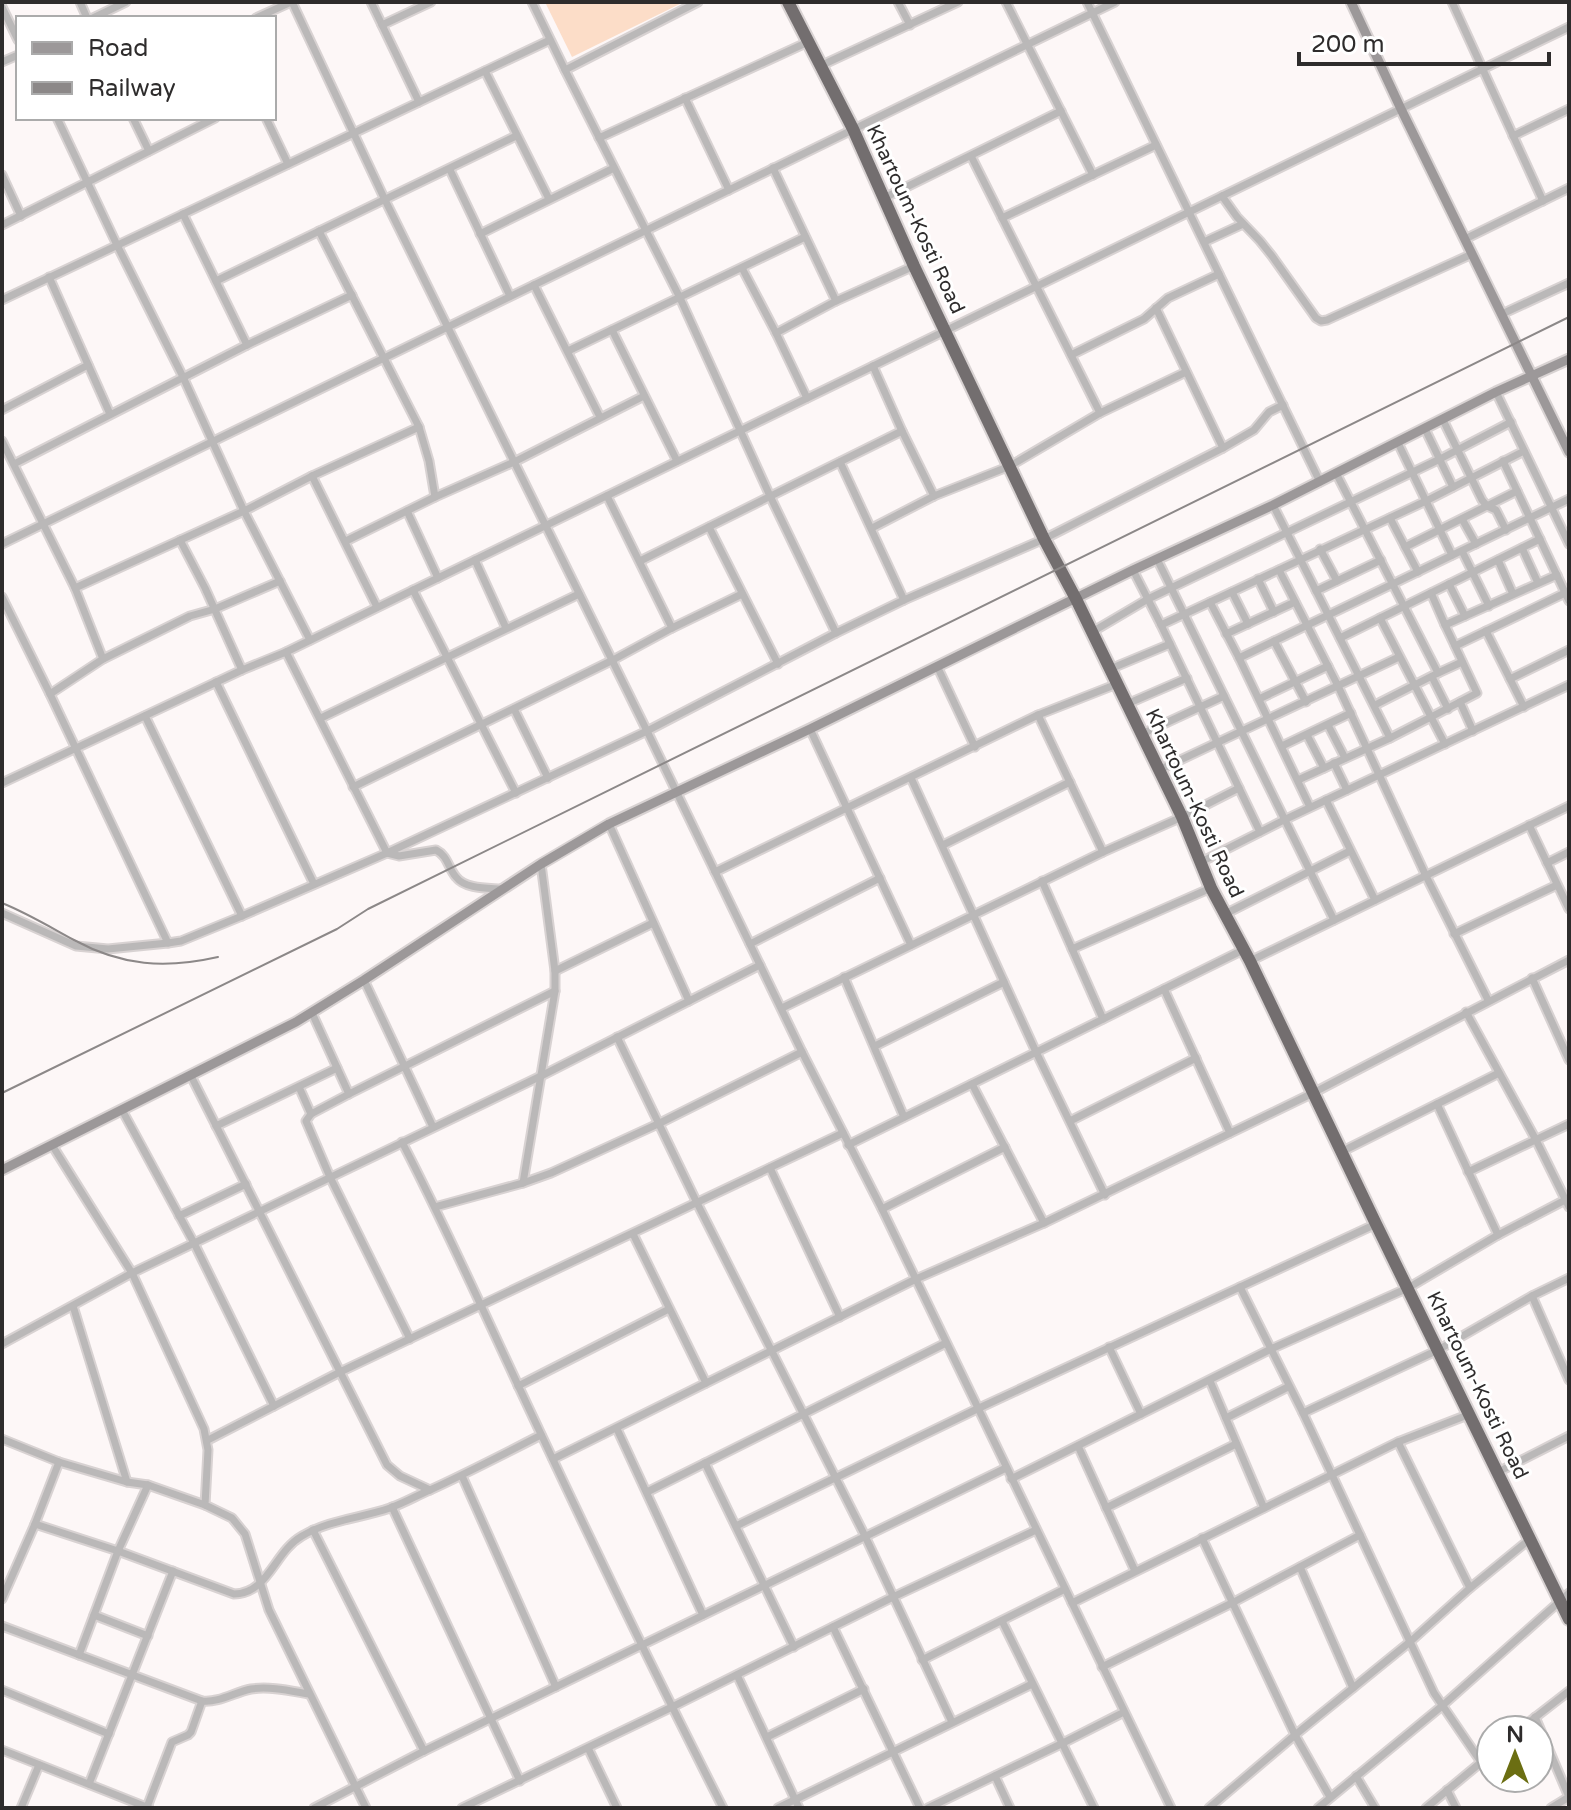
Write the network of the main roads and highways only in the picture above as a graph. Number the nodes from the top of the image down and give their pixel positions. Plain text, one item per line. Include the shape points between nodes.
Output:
1 (788, 2) edge
2 (1565, 1597) edge
3 (1569, 1619) edge

1 - 2 highway, Khartoum-Kosti Road via 1182,817 1211,888 1530,1539
2 - 3 highway, Khartoum-Kosti Road

